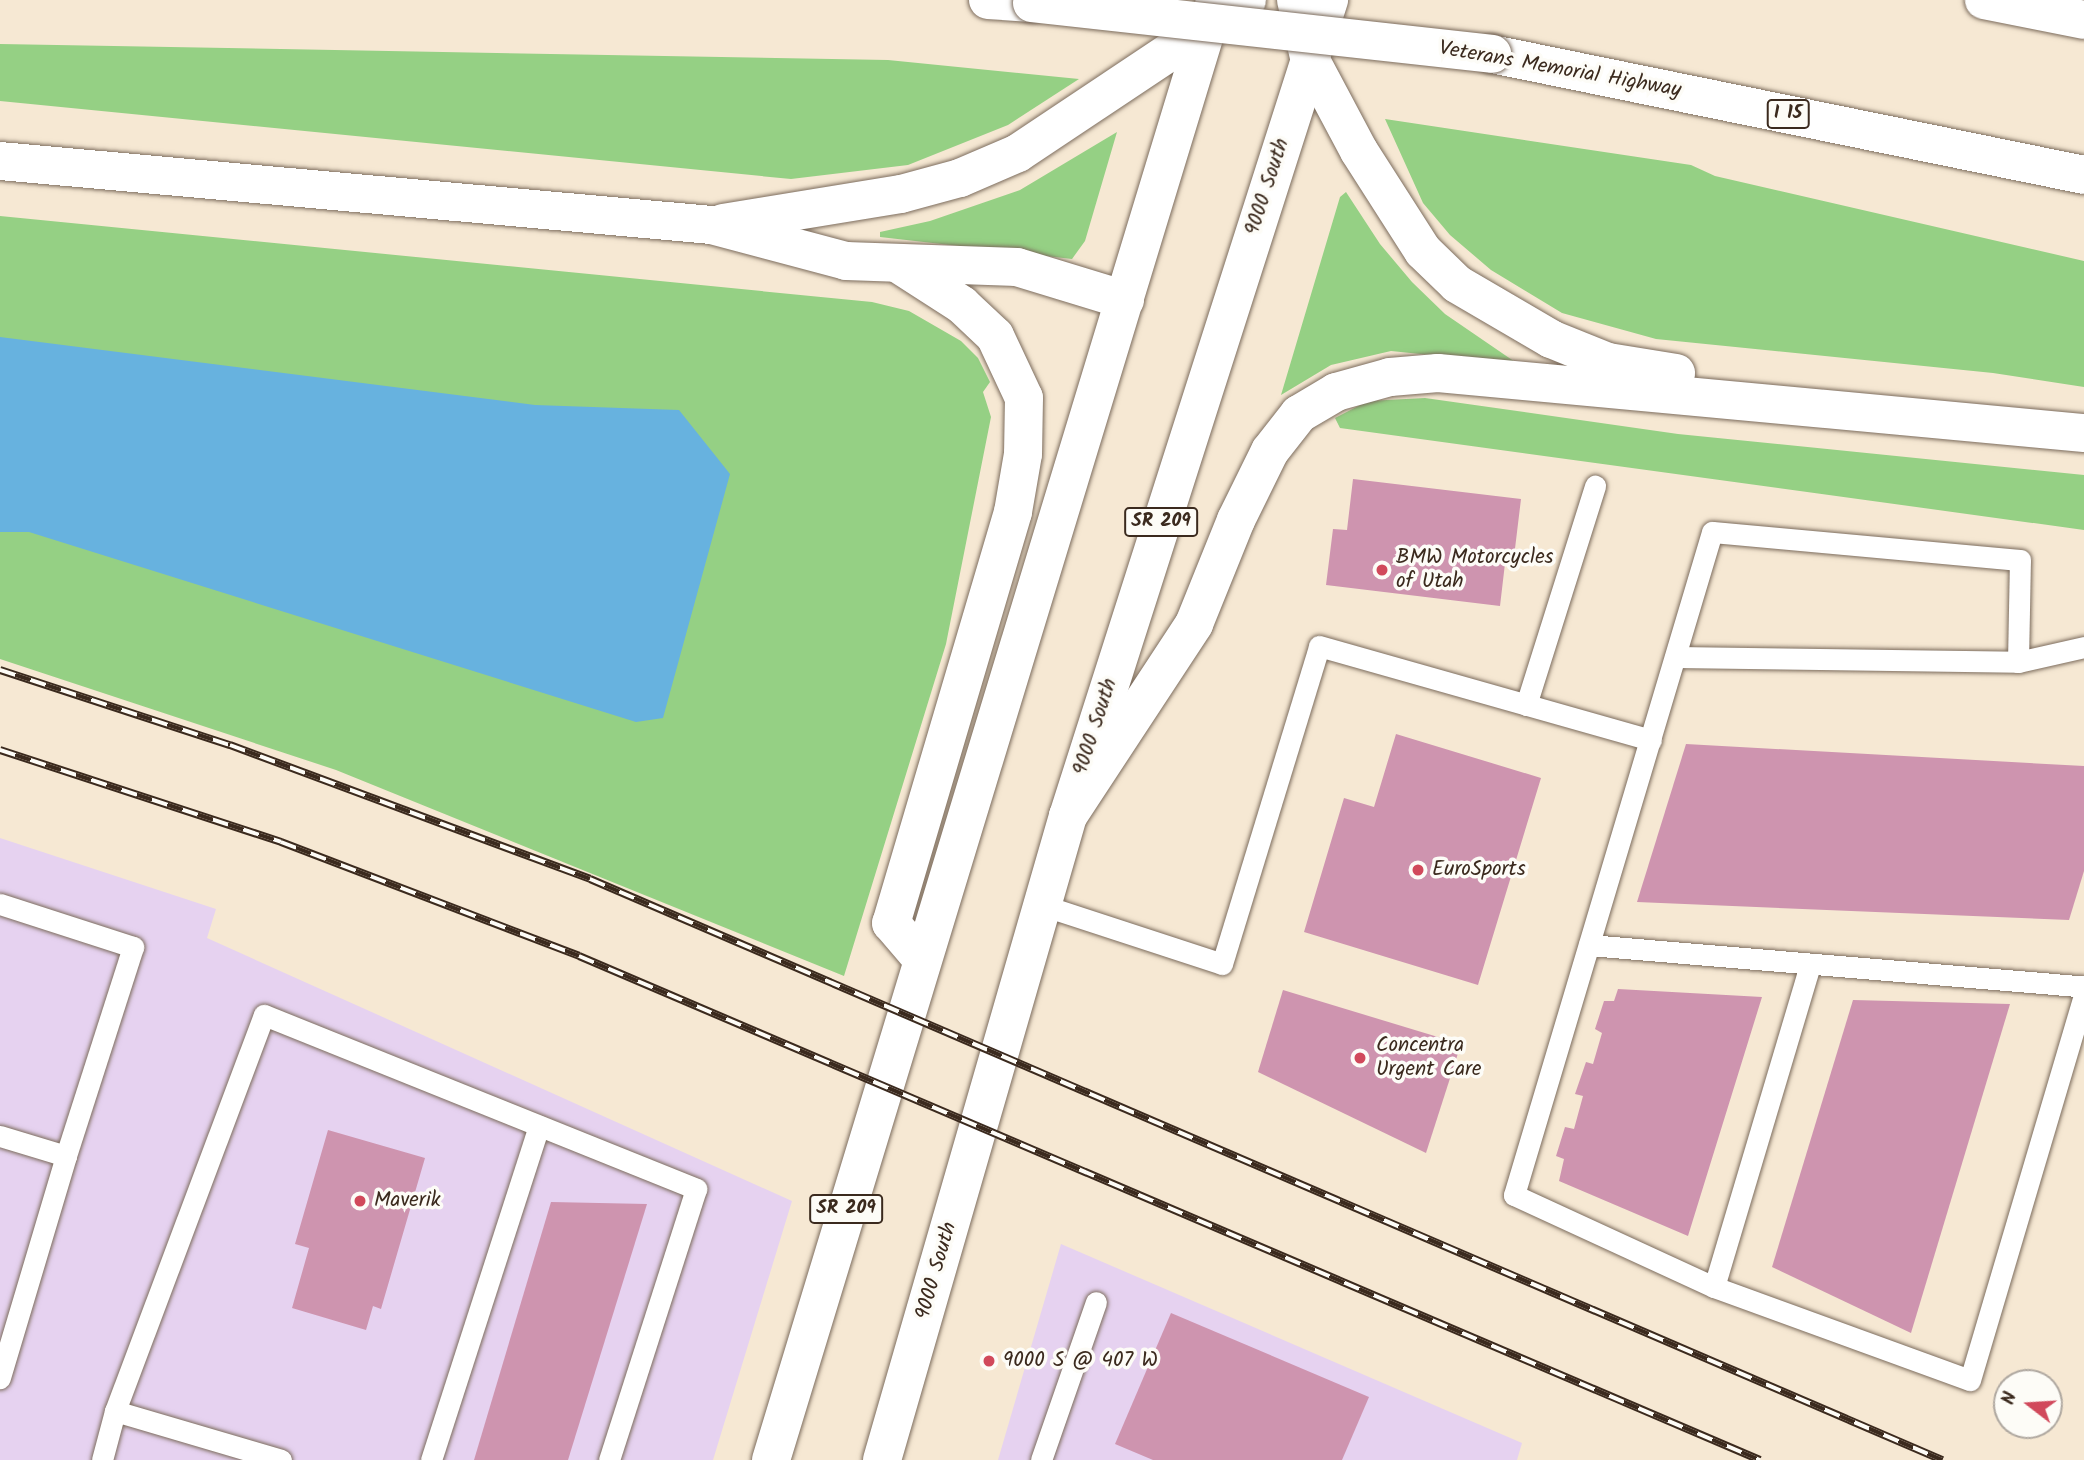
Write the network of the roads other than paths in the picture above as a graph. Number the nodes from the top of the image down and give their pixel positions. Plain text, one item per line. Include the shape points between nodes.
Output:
1 (988, 0) edge
2 (1247, 0) edge
3 (1296, 0) edge
4 (1329, 0) edge
5 (1984, 0) edge
6 (1211, 16) edge
7 (2084, 20) edge
8 (1309, 58) junction
9 (0, 160) edge
10 (2084, 175) edge
11 (711, 225) junction
12 (900, 265) junction
13 (1125, 300) junction
14 (1926, 416) junction
15 (2084, 433) edge
16 (1595, 486) dead end
17 (2084, 647) edge
18 (1676, 657) junction
19 (2018, 662) junction
20 (1527, 705) junction
21 (1651, 740) junction
22 (1068, 816) junction
23 (0, 904) edge
24 (1042, 905) junction
25 (1590, 945) junction
26 (922, 958) junction
27 (1810, 964) junction
28 (2084, 988) edge
29 (2084, 996) edge
30 (539, 1126) junction
31 (0, 1136) edge
32 (66, 1156) junction
33 (1714, 1287) junction
34 (1096, 1302) dead end
35 (0, 1378) edge
36 (115, 1411) junction
37 (102, 1460) edge
38 (281, 1460) edge
39 (431, 1460) edge
40 (609, 1460) edge
41 (771, 1460) edge
42 (882, 1460) edge
43 (1041, 1460) edge

1 - 10 main road, Veterans Memorial Highway / I 15, bridge via 1492,54
2 - 6 main road
3 - 8 main road
4 - 8 main road, 9000 South / SR 209
5 - 7 main road
6 - 11 main road via 1018,153 960,178 901,194
6 - 13 main road, SR 209
8 - 14 main road via 1390,205 1423,251 1457,285 1498,312 1608,362
8 - 22 main road, 9000 South / SR 209
9 - 11 main road
11 - 12 main road via 846,261
12 - 13 main road via 1017,267
12 - 26 main road via 962,305 995,336 1024,398 1023,454 1013,512 891,923
13 - 26 main road, SR 209
14 - 15 main road
14 - 22 main road via 1438,373 1390,377 1336,392 1299,414 1270,451 1194,624
16 - 20 lane
17 - 19 lane
18 - 19 lane
18 - 19 lane via 1712,532 2020,559
18 - 21 lane
20 - 21 lane
20 - 24 lane via 1319,646 1222,964
21 - 25 lane
22 - 24 main road, 9000 South / SR 209
23 - 32 lane via 133,947
24 - 42 main road, 9000 South / SR 209
25 - 27 lane
25 - 33 lane via 1514,1195
26 - 41 main road, SR 209
27 - 28 lane
27 - 33 lane
29 - 33 lane via 1970,1380
30 - 36 lane via 264,1015
30 - 39 lane
30 - 40 lane via 696,1189
31 - 32 lane
32 - 35 lane
34 - 43 lane
36 - 37 lane
36 - 38 lane

